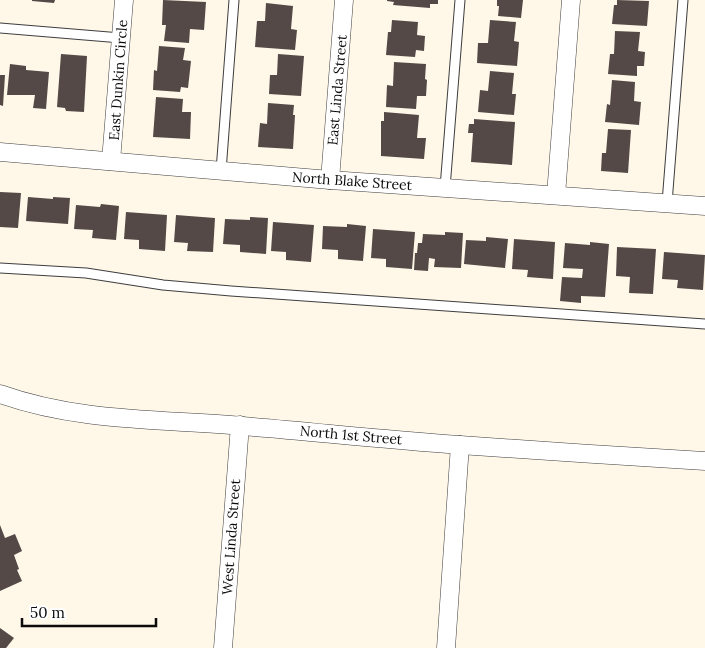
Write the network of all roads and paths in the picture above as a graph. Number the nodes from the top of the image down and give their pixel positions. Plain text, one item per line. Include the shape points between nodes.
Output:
1 (124, 0) edge
2 (234, 0) edge
3 (344, 0) edge
4 (460, 0) edge
5 (571, 0) edge
6 (683, 0) edge
7 (0, 28) edge
8 (121, 38) junction
9 (0, 152) edge
10 (111, 161) junction
11 (221, 171) junction
12 (330, 180) junction
13 (445, 188) junction
14 (556, 195) junction
15 (667, 203) junction
16 (705, 206) edge
17 (0, 268) edge
18 (705, 324) edge
19 (0, 394) edge
20 (240, 426) junction
21 (460, 445) junction
22 (705, 461) edge
23 (222, 648) edge
24 (446, 648) edge

1 - 8 street, East Dunkin Circle
2 - 11 lane
3 - 12 street, East Linda Street
4 - 13 lane
5 - 14 street
6 - 15 lane
7 - 8 lane
8 - 10 street, East Dunkin Circle
9 - 10 street, North Blake Street
10 - 11 street, North Blake Street
11 - 12 street, North Blake Street
12 - 13 street, North Blake Street
13 - 14 street, North Blake Street
14 - 15 street, North Blake Street
15 - 16 street, North Blake Street
17 - 18 lane via 86,273 231,291
19 - 20 street, North 1st Street via 67,413
20 - 21 street, North 1st Street
20 - 23 street, West Linda Street
21 - 22 street, North 1st Street
21 - 24 street

